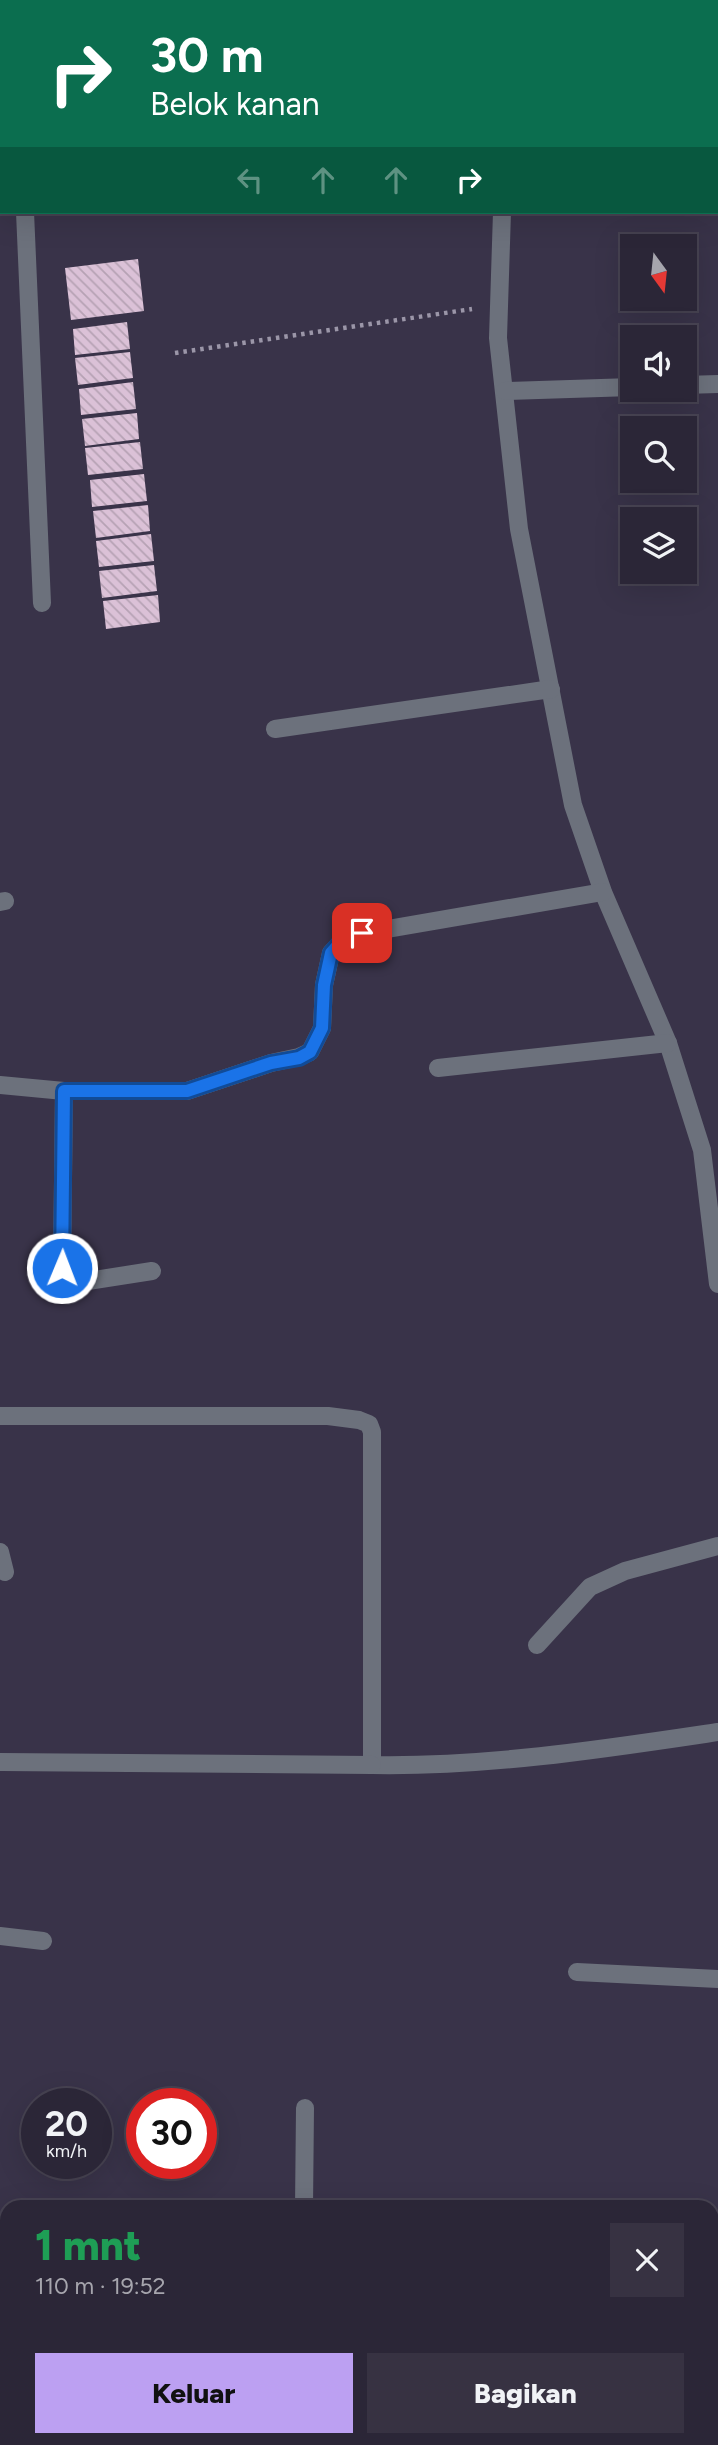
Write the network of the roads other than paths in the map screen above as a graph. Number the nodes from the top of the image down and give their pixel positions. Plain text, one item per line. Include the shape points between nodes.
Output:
1 (25, 214) edge
2 (502, 214) edge
3 (718, 384) edge
4 (697, 385) edge
5 (620, 387) edge
6 (505, 391) junction
7 (42, 603) dead end
8 (551, 689) junction
9 (275, 729) dead end
10 (603, 891) junction
11 (668, 1043) junction
12 (438, 1068) dead end
13 (0, 1084) edge
14 (64, 1091) junction
15 (152, 1271) dead end
16 (718, 1284) edge
17 (0, 1416) edge
18 (718, 1546) edge
19 (0, 1552) edge
20 (5, 1572) dead end
21 (537, 1644) dead end
22 (718, 1732) edge
23 (1, 1762) edge
24 (372, 1765) junction
25 (0, 1936) edge
26 (43, 1941) dead end
27 (577, 1972) dead end
28 (718, 1979) edge
29 (305, 2108) dead end
30 (304, 2200) edge

1 - 7 street
2 - 6 street via 497,305
3 - 4 street
5 - 6 street
6 - 8 street via 519,529
8 - 9 street
8 - 10 street via 573,805
10 - 11 street
10 - 14 street via 346,936 331,953 322,1028 310,1052 299,1058 187,1091
11 - 12 street
11 - 16 street via 702,1150
13 - 14 street
14 - 15 street via 62,1268 75,1283
17 - 24 street via 328,1416 369,1424
18 - 21 street via 625,1571 590,1587
19 - 20 street
22 - 24 street via 585,1752
23 - 24 street
25 - 26 street
27 - 28 street
29 - 30 street

